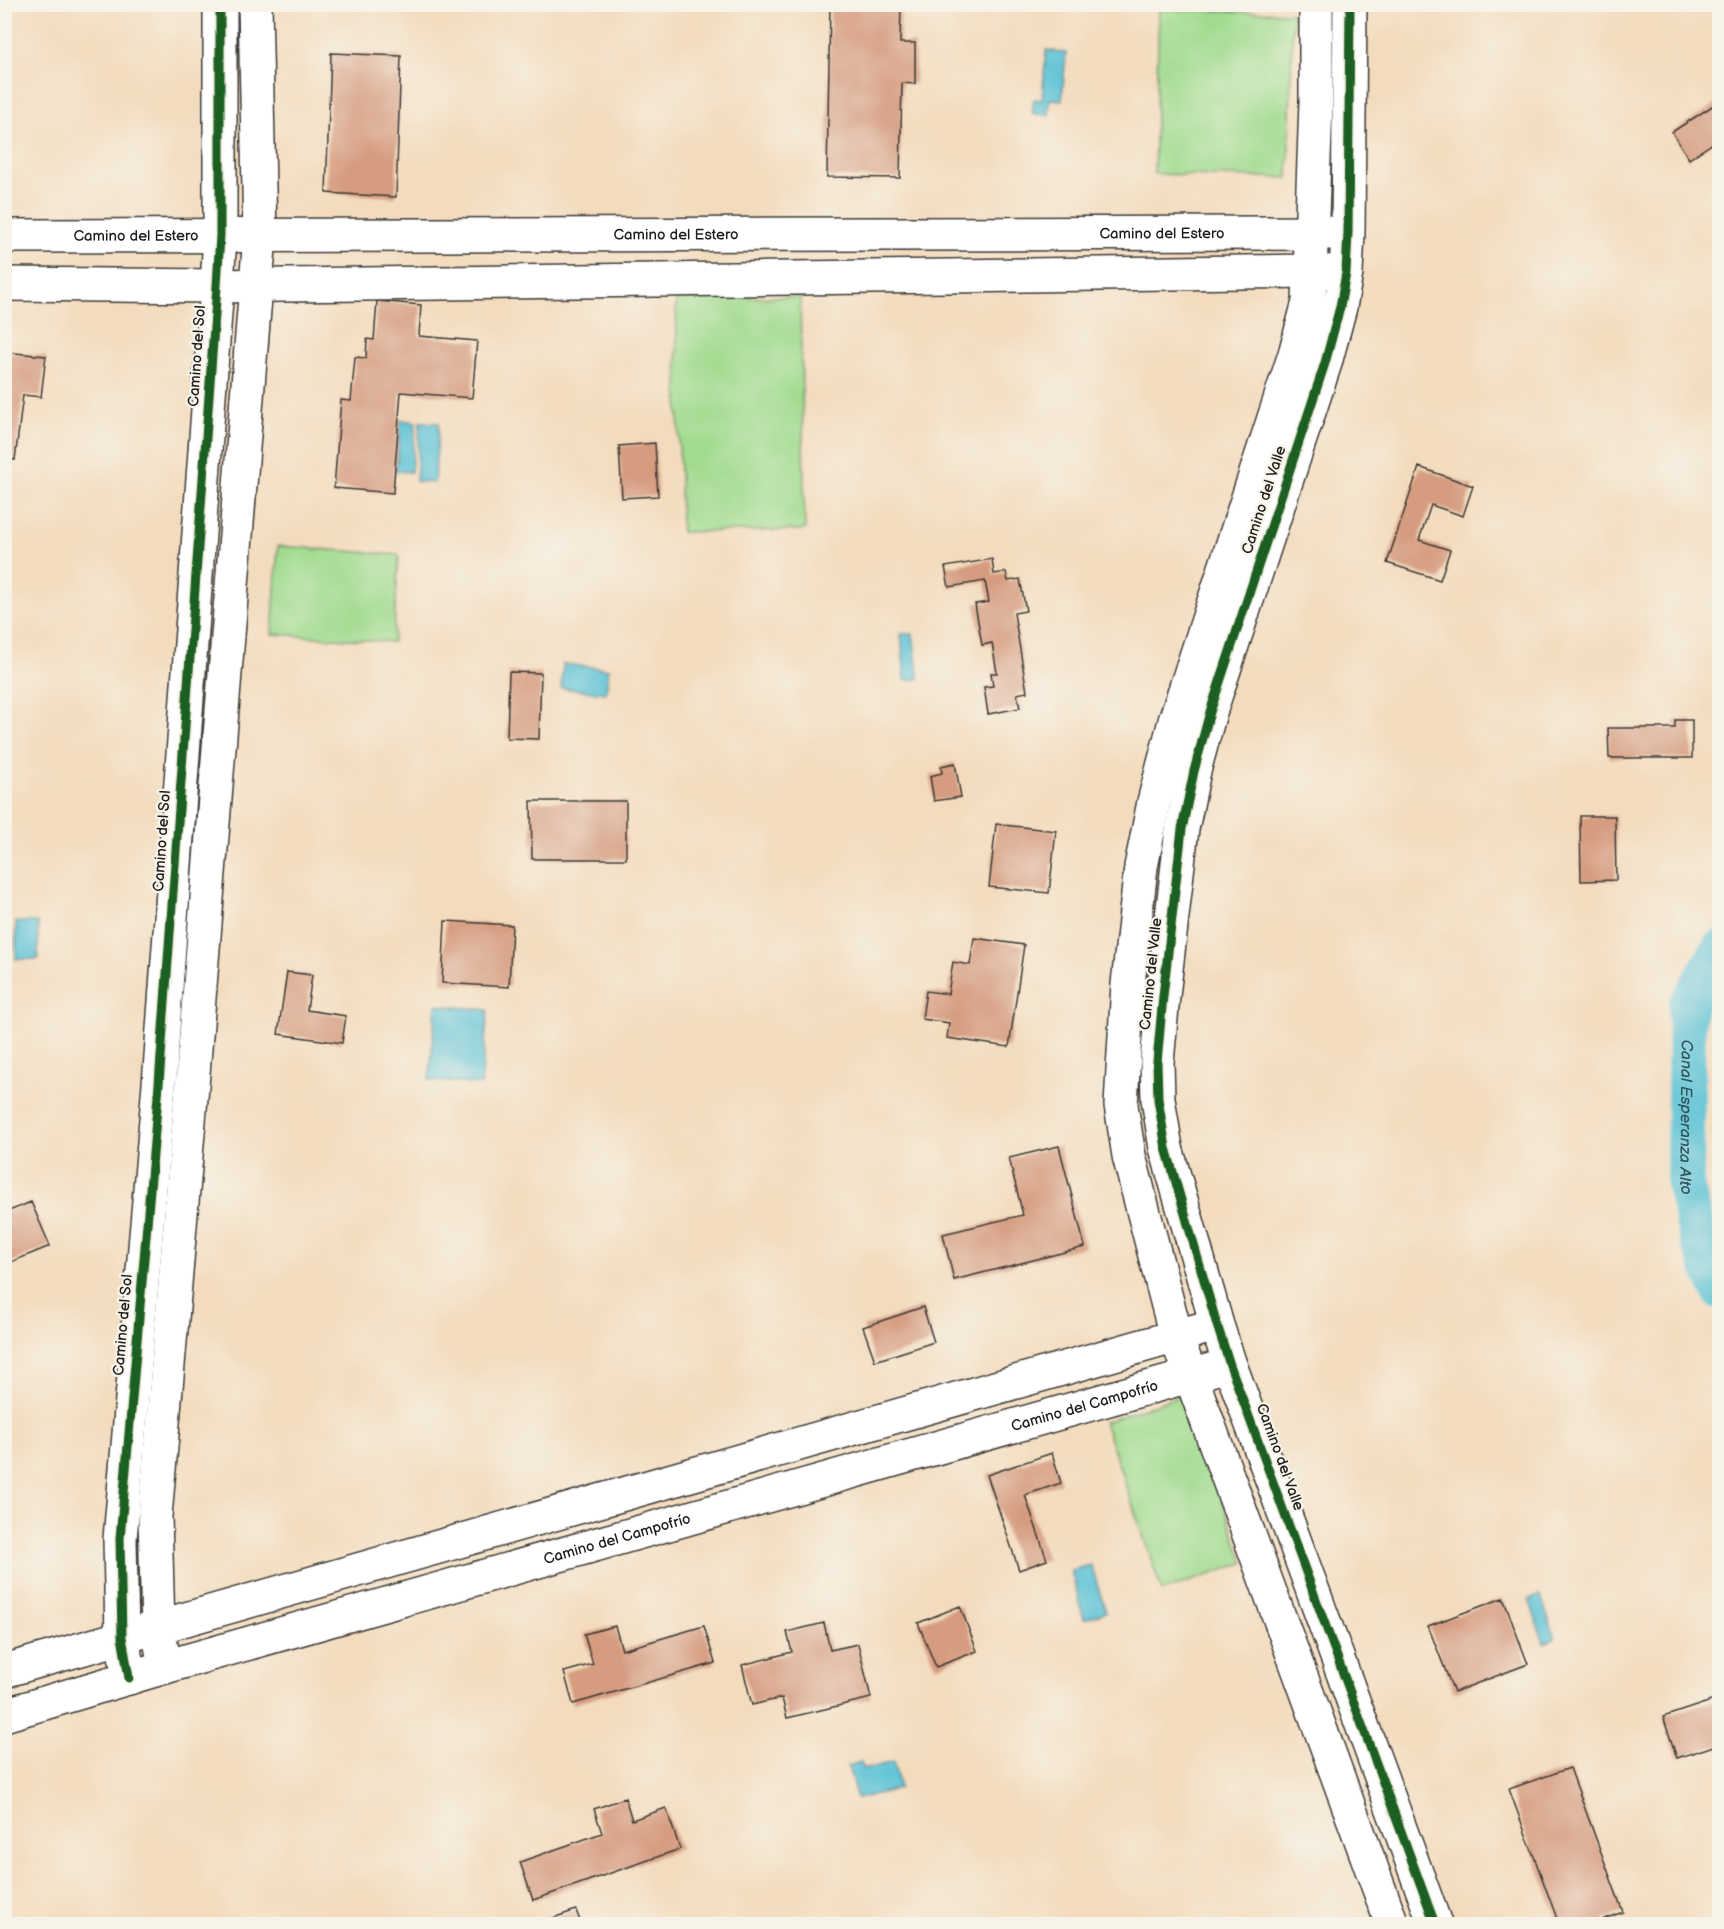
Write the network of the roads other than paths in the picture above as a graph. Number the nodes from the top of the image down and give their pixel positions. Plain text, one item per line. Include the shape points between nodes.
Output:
1 (220, 4) edge
2 (255, 4) edge
3 (1316, 4) edge
4 (1350, 4) edge
5 (1348, 232) junction
6 (1311, 234) junction
7 (220, 235) junction
8 (260, 235) junction
9 (4, 236) edge
10 (1310, 271) junction
11 (1346, 273) junction
12 (4, 284) edge
13 (255, 285) junction
14 (217, 286) junction
15 (1217, 1325) junction
16 (1176, 1336) junction
17 (1230, 1365) junction
18 (1193, 1376) junction
19 (158, 1628) junction
20 (122, 1637) junction
21 (165, 1667) junction
22 (4, 1671) edge
23 (129, 1678) junction
24 (4, 1715) edge
25 (1392, 1924) edge
26 (1435, 1924) edge

1 - 7 street, Camino del Sol
2 - 8 street
3 - 6 street, Camino del Valle
4 - 5 street, Camino del Valle
5 - 6 street, Camino del Estero
5 - 11 street, Camino del Valle
6 - 8 street, Camino del Estero
6 - 10 street, Camino del Valle
7 - 8 street, Camino del Estero
7 - 9 street, Camino del Estero
7 - 14 street, Camino del Sol
8 - 13 street
10 - 11 street
10 - 13 street
10 - 16 street, Camino del Valle via 1309,302 1295,354 1175,721 1141,867 1128,984 1121,1105 1130,1156
11 - 15 street, Camino del Valle via 1325,363 1210,712 1182,829 1157,1062 1158,1099 1166,1148
12 - 14 street
13 - 14 street
13 - 19 street via 155,1516
14 - 20 street, Camino del Sol via 158,1096 120,1539
15 - 16 street
15 - 17 street, Camino del Valle
16 - 18 street, Camino del Valle
16 - 19 street
17 - 18 street, Camino del Campofrío
17 - 26 street, Camino del Valle
18 - 21 street, Camino del Campofrío
18 - 25 street, Camino del Valle
19 - 20 street
19 - 21 street
20 - 22 street
20 - 23 street, Camino del Sol
21 - 23 street, Camino del Campofrío
23 - 24 street, Camino del Campofrío

